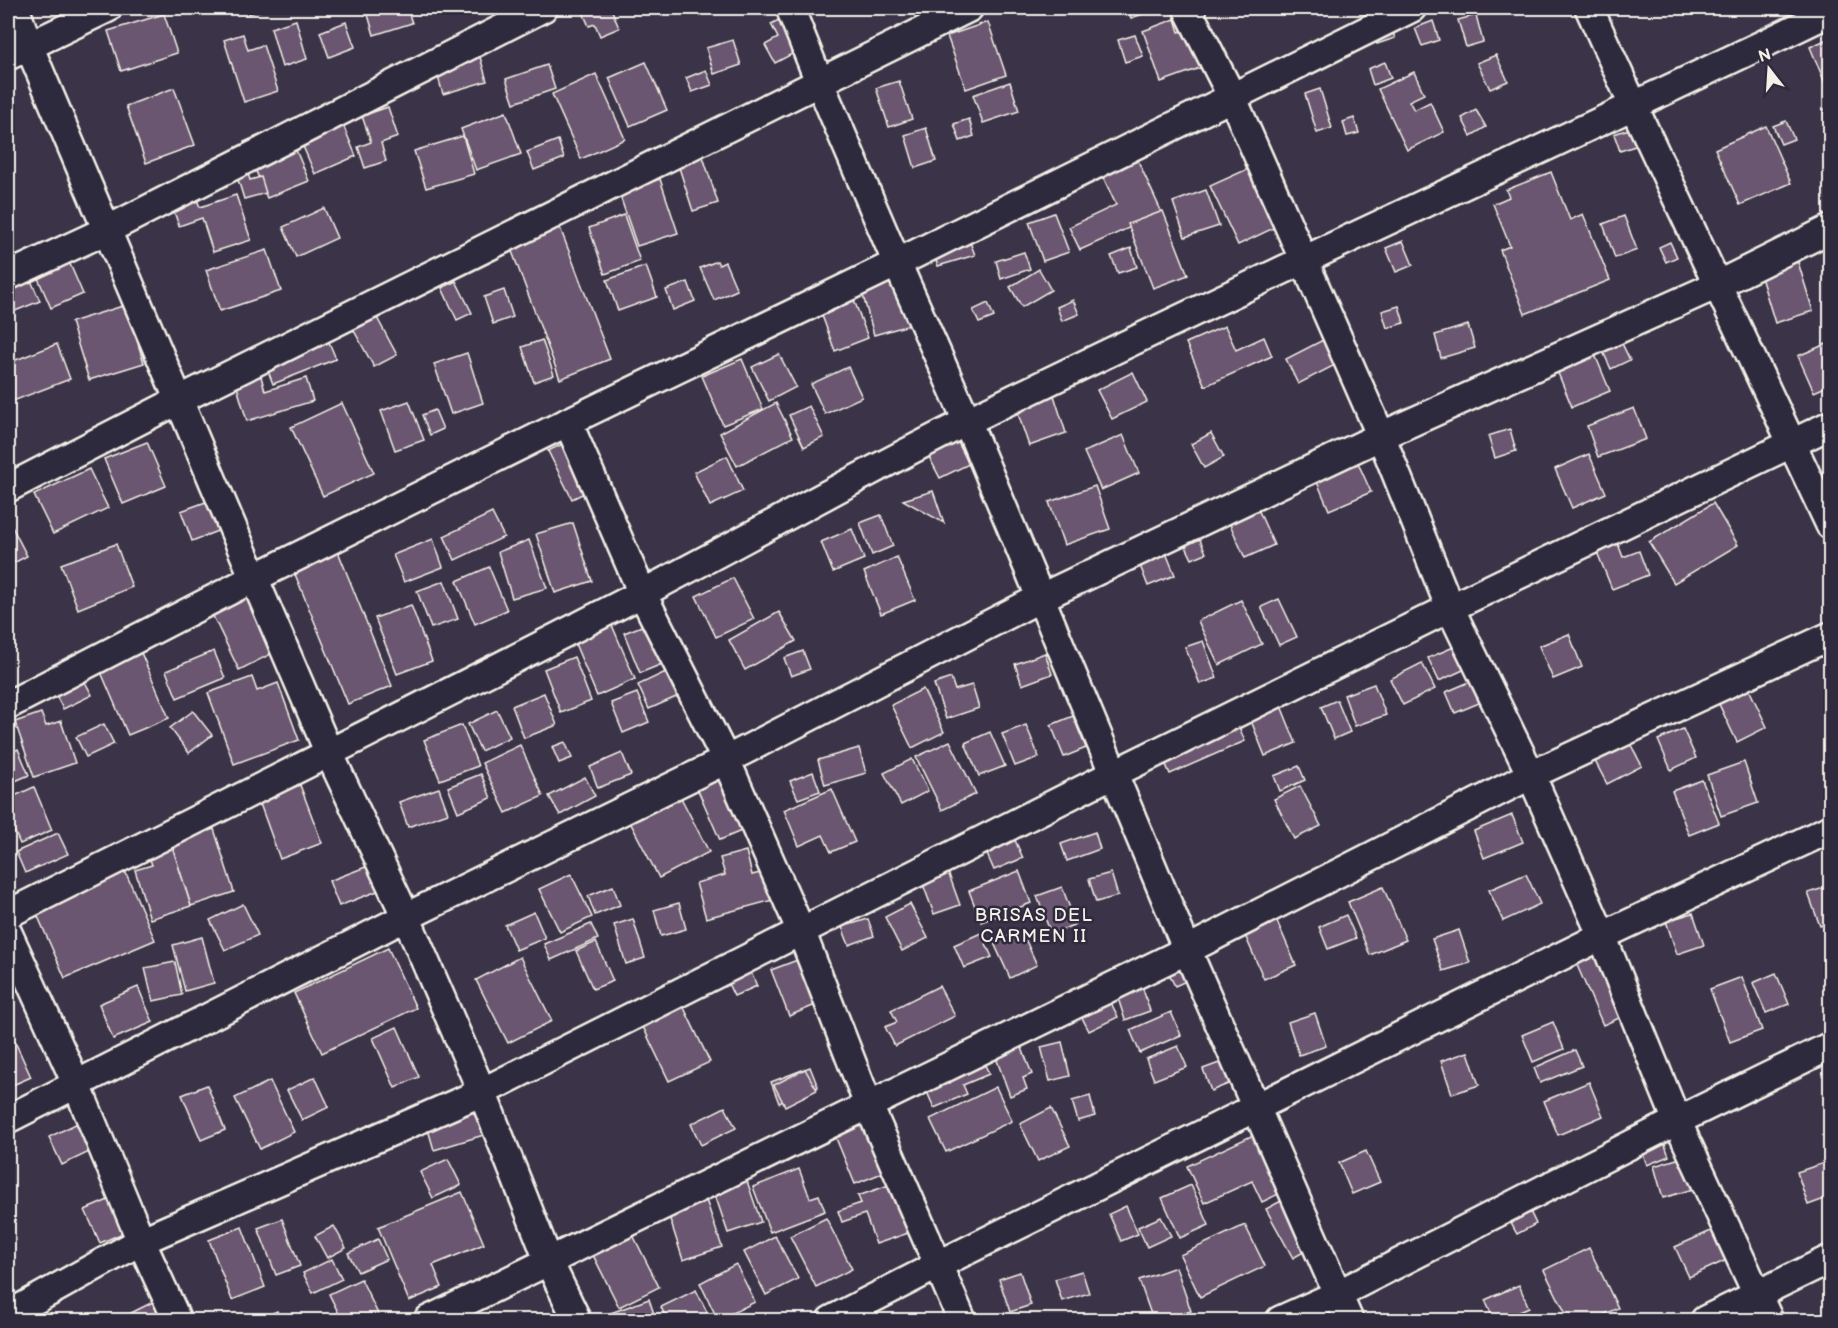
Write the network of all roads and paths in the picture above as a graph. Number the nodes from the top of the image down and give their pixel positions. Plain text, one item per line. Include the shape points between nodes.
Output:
1 (15, 8) edge
2 (108, 8) edge
3 (543, 8) edge
4 (790, 8) edge
5 (969, 8) edge
6 (1187, 8) edge
7 (1412, 8) edge
8 (1589, 8) edge
9 (1830, 12) edge
10 (18, 51) edge
11 (819, 81) junction
12 (1232, 97) junction
13 (1634, 107) junction
14 (107, 230) junction
15 (1830, 230) edge
16 (1303, 259) junction
17 (897, 263) junction
18 (8, 276) edge
19 (1717, 285) junction
20 (179, 400) junction
21 (568, 422) junction
22 (967, 422) junction
23 (1830, 425) edge
24 (1381, 436) junction
25 (1792, 444) junction
26 (8, 488) edge
27 (1830, 525) edge
28 (254, 578) junction
29 (642, 593) junction
30 (1040, 598) junction
31 (1450, 608) junction
32 (1830, 636) edge
33 (8, 705) edge
34 (329, 753) junction
35 (726, 760) junction
36 (1113, 774) junction
37 (1531, 775) junction
38 (1830, 829) edge
39 (8, 914) edge
40 (406, 917) junction
41 (801, 931) junction
42 (8, 933) edge
43 (1602, 936) junction
44 (1187, 950) junction
45 (1830, 1046) edge
46 (76, 1083) junction
47 (482, 1092) junction
48 (868, 1104) junction
49 (1257, 1108) junction
50 (8, 1119) edge
51 (1677, 1121) junction
52 (141, 1241) junction
53 (1830, 1259) edge
54 (549, 1262) junction
55 (938, 1264) junction
56 (1338, 1294) junction
57 (1758, 1295) junction
58 (8, 1315) edge
59 (177, 1320) edge
60 (428, 1320) edge
61 (577, 1320) edge
62 (831, 1320) edge
63 (962, 1320) edge
64 (1280, 1320) edge
65 (1349, 1320) edge
66 (1705, 1320) edge
67 (1769, 1320) edge

1 - 10 street
2 - 10 street
3 - 14 street
4 - 11 street
5 - 11 street
6 - 12 street
7 - 12 street
8 - 13 street
9 - 13 street
10 - 14 street
11 - 17 street
11 - 20 street
12 - 16 street
12 - 17 street
13 - 16 street
13 - 19 street
14 - 18 street
14 - 20 street
15 - 19 street
16 - 22 street
16 - 24 street
17 - 21 street
17 - 22 street
19 - 24 street
19 - 25 street
20 - 26 street
20 - 28 street
21 - 28 street
21 - 29 street
22 - 29 street
22 - 30 street
23 - 25 street
24 - 30 street
24 - 31 street
25 - 27 street
25 - 31 street
28 - 33 street
28 - 34 street
29 - 34 street
29 - 35 street
30 - 35 street
30 - 36 street
31 - 36 street
31 - 37 street
32 - 37 street
34 - 39 street
34 - 40 street
35 - 40 street
35 - 41 street
36 - 41 street
36 - 44 street
37 - 43 street
37 - 44 street
38 - 43 street
40 - 46 street
40 - 47 street
41 - 47 street
41 - 48 street
42 - 46 street
43 - 49 street
43 - 51 street
44 - 48 street
44 - 49 street
45 - 51 street
46 - 50 street
46 - 52 street
47 - 52 street
47 - 54 street
48 - 54 street
48 - 55 street
49 - 55 street
49 - 56 street
51 - 56 street
51 - 57 street
52 - 58 street
52 - 59 street
53 - 57 street
54 - 60 street
54 - 61 street
55 - 62 street
55 - 63 street
56 - 64 street
56 - 65 street
57 - 66 street
57 - 67 street

